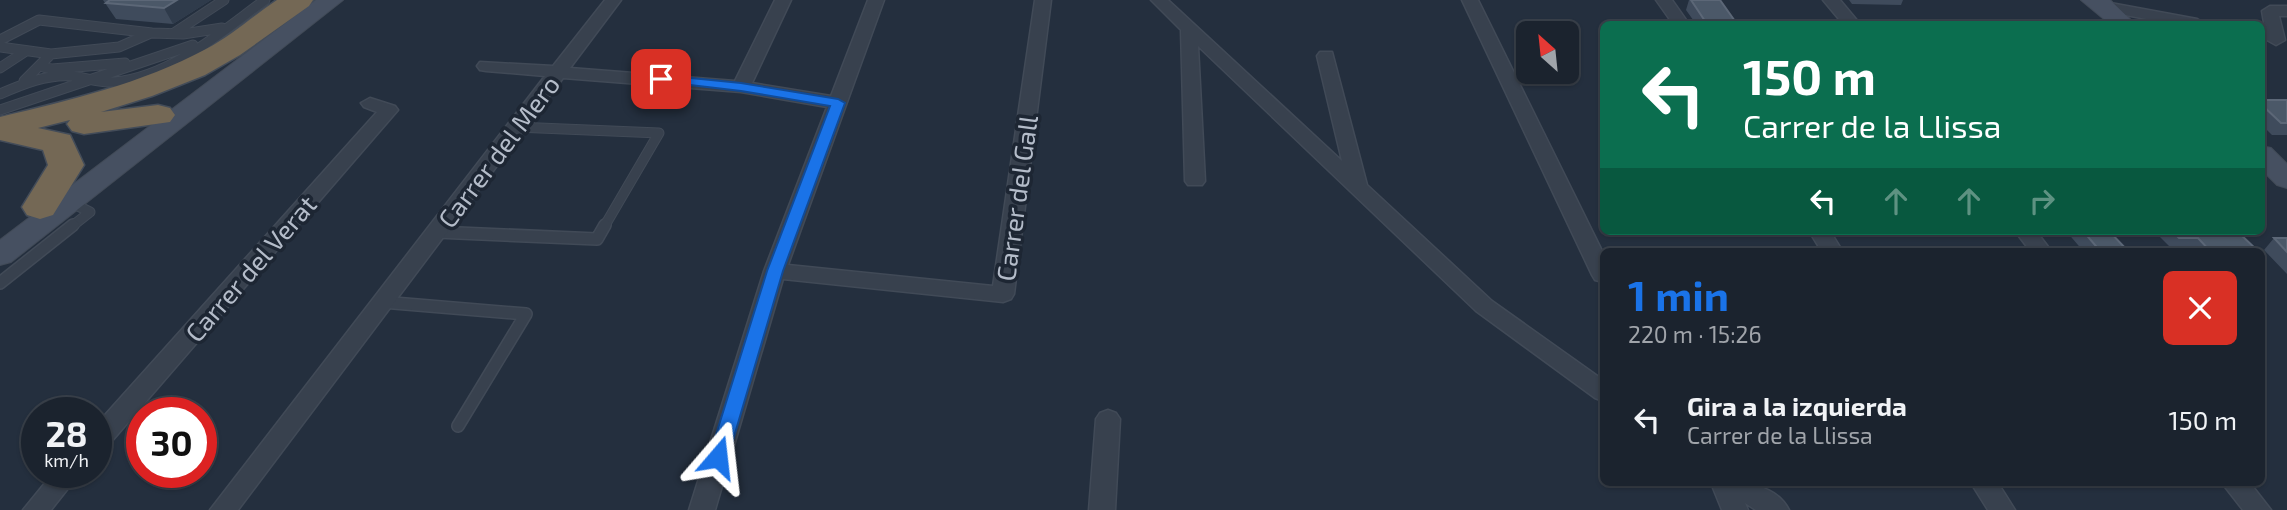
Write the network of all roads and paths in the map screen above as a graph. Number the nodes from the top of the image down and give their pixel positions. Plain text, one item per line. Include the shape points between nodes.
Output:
1 (224, 0) edge
2 (265, 0) edge
3 (298, 0) edge
4 (308, 0) edge
5 (330, 0) edge
6 (613, 0) edge
7 (783, 0) edge
8 (876, 0) edge
9 (1042, 0) edge
10 (1159, 0) edge
11 (1470, 0) edge
12 (1664, 0) edge
13 (1831, 0) edge
14 (2099, 3) edge
15 (2287, 11) edge
16 (1679, 21) edge
17 (1849, 21) edge
18 (2120, 21) edge
19 (2183, 21) edge
20 (227, 27) junction
21 (1189, 29) junction
22 (152, 33) junction
23 (173, 33) junction
24 (183, 34) junction
25 (2275, 39) edge
26 (0, 40) edge
27 (206, 40) junction
28 (0, 47) edge
29 (176, 50) junction
30 (26, 51) junction
31 (51, 54) junction
32 (1326, 56) dead end
33 (145, 61) junction
34 (42, 63) junction
35 (486, 66) dead end
36 (0, 68) edge
37 (559, 71) junction
38 (51, 77) junction
39 (19, 85) junction
40 (741, 87) junction
41 (95, 91) junction
42 (51, 92) junction
43 (0, 94) edge
44 (370, 103) dead end
45 (838, 103) junction
46 (158, 115) junction
47 (3, 126) edge
48 (516, 127) junction
49 (2265, 158) edge
50 (2287, 179) edge
51 (1195, 181) dead end
52 (1357, 187) junction
53 (54, 204) junction
54 (436, 232) junction
55 (0, 237) edge
56 (0, 254) edge
57 (1600, 269) edge
58 (775, 271) junction
59 (0, 283) edge
60 (383, 302) junction
61 (1600, 390) edge
62 (1108, 419) dead end
63 (112, 424) edge
64 (458, 426) dead end
65 (1725, 486) edge
66 (1740, 486) edge
67 (1986, 486) edge
68 (2238, 486) edge
69 (55, 488) edge
70 (36, 510) edge
71 (223, 510) edge
72 (702, 510) edge
73 (1102, 510) edge
74 (1735, 510) edge
75 (1776, 510) edge
76 (2002, 510) edge
77 (2258, 510) edge

1 - 23 lane
2 - 20 lane
3 - 41 highway via 219,55
4 - 46 main road
5 - 46 main road via 187,102
5 - 53 main road
6 - 37 street, Carrer del Mero
7 - 40 street
8 - 45 street
9 - 58 street, Carrer del Gall via 1003,294
10 - 21 street
11 - 57 street
12 - 16 street
13 - 17 street
14 - 18 main road
14 - 19 street
15 - 25 street via 2270,11
20 - 24 lane
20 - 27 lane
21 - 51 street
21 - 52 street
22 - 23 lane
22 - 26 lane via 39,20
22 - 31 lane via 119,47
23 - 24 lane
24 - 29 lane
27 - 29 lane
27 - 41 lane via 171,63
28 - 30 lane
29 - 33 lane
30 - 31 lane
30 - 36 lane
31 - 34 lane
32 - 52 street
33 - 34 lane via 52,69
33 - 41 lane
34 - 39 lane
35 - 37 street
37 - 40 street
37 - 48 street, Carrer del Mero
38 - 39 lane
38 - 41 lane via 76,76
38 - 42 lane
39 - 43 lane
40 - 45 street
41 - 42 lane
41 - 46 highway via 143,104
41 - 47 highway
42 - 47 lane
44 - 63 street, Carrer del Verat via 389,110
45 - 58 street
46 - 47 highway
46 - 53 main road
46 - 56 main road via 155,128
47 - 53 highway via 58,142 66,165
48 - 54 street, Carrer del Mero
48 - 54 lane via 659,133 597,239
49 - 50 main road
52 - 61 street via 1484,306
53 - 55 main road
53 - 56 main road
53 - 59 lane via 90,212
54 - 60 street, Carrer del Mero
58 - 72 street
60 - 64 lane via 526,314
60 - 71 street, Carrer del Mero
62 - 73 street
65 - 74 street
66 - 75 street
67 - 76 street
68 - 77 street
69 - 70 street

